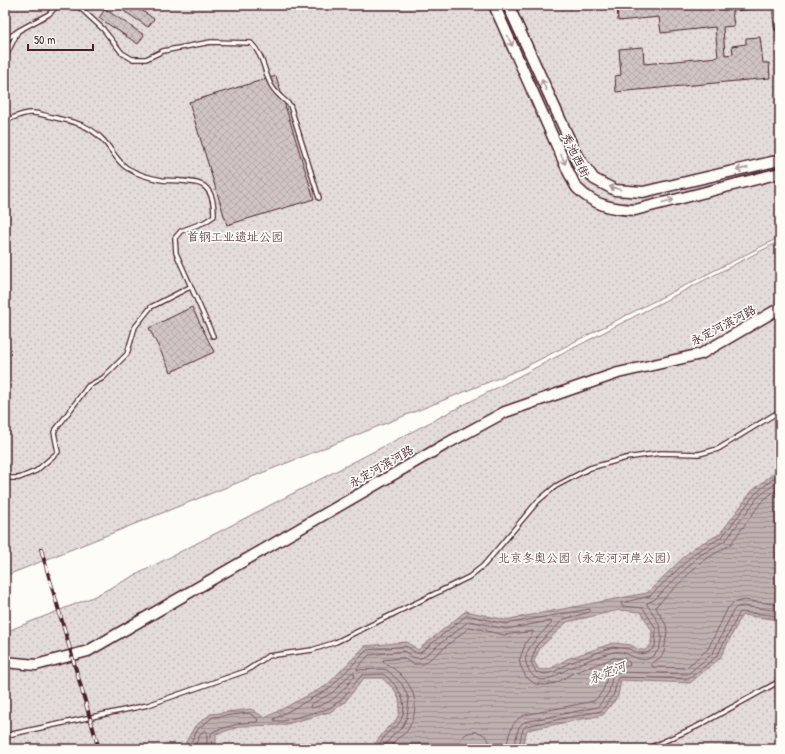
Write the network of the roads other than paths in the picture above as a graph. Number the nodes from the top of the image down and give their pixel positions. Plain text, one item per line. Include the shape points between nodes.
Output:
1 (58, 5) edge
2 (77, 5) edge
3 (494, 5) edge
4 (508, 5) edge
5 (778, 5) edge
6 (780, 26) edge
7 (18, 31) junction
8 (5, 40) edge
9 (5, 58) edge
10 (5, 121) edge
11 (780, 160) edge
12 (780, 174) edge
13 (319, 198) dead end
14 (190, 286) junction
15 (780, 308) edge
16 (213, 336) dead end
17 (780, 412) edge
18 (5, 478) edge
19 (5, 662) edge
20 (780, 681) edge
21 (5, 738) edge
22 (646, 749) edge

1 - 7 lane via 49,14
2 - 13 lane via 104,29 122,53 132,59 146,59 163,51 211,42 251,43 258,50 271,86 290,105
3 -> 12 street, 秀池西街 via 569,173 578,188 594,202 614,209 635,210
11 -> 4 street, 秀池西街 via 643,192 615,190 594,179 576,156
5 - 6 street
7 - 8 lane
7 - 9 lane
10 - 14 lane via 32,113 80,123 103,139 126,167 144,176 203,185 210,193 214,216 181,231 175,238 176,253
14 - 16 lane
14 - 18 lane via 151,307 135,327 128,354 103,378 88,386 54,432 58,452 36,471 19,478
15 - 19 street, 永定河滨河路 via 701,354 618,373 505,412 88,651 36,665
17 - 21 lane via 718,449 699,454 661,453 626,458 590,468 556,486 538,501 484,565 469,577 336,642 312,650 268,656 246,671 148,705 12,734
20 - 22 lane via 698,726

